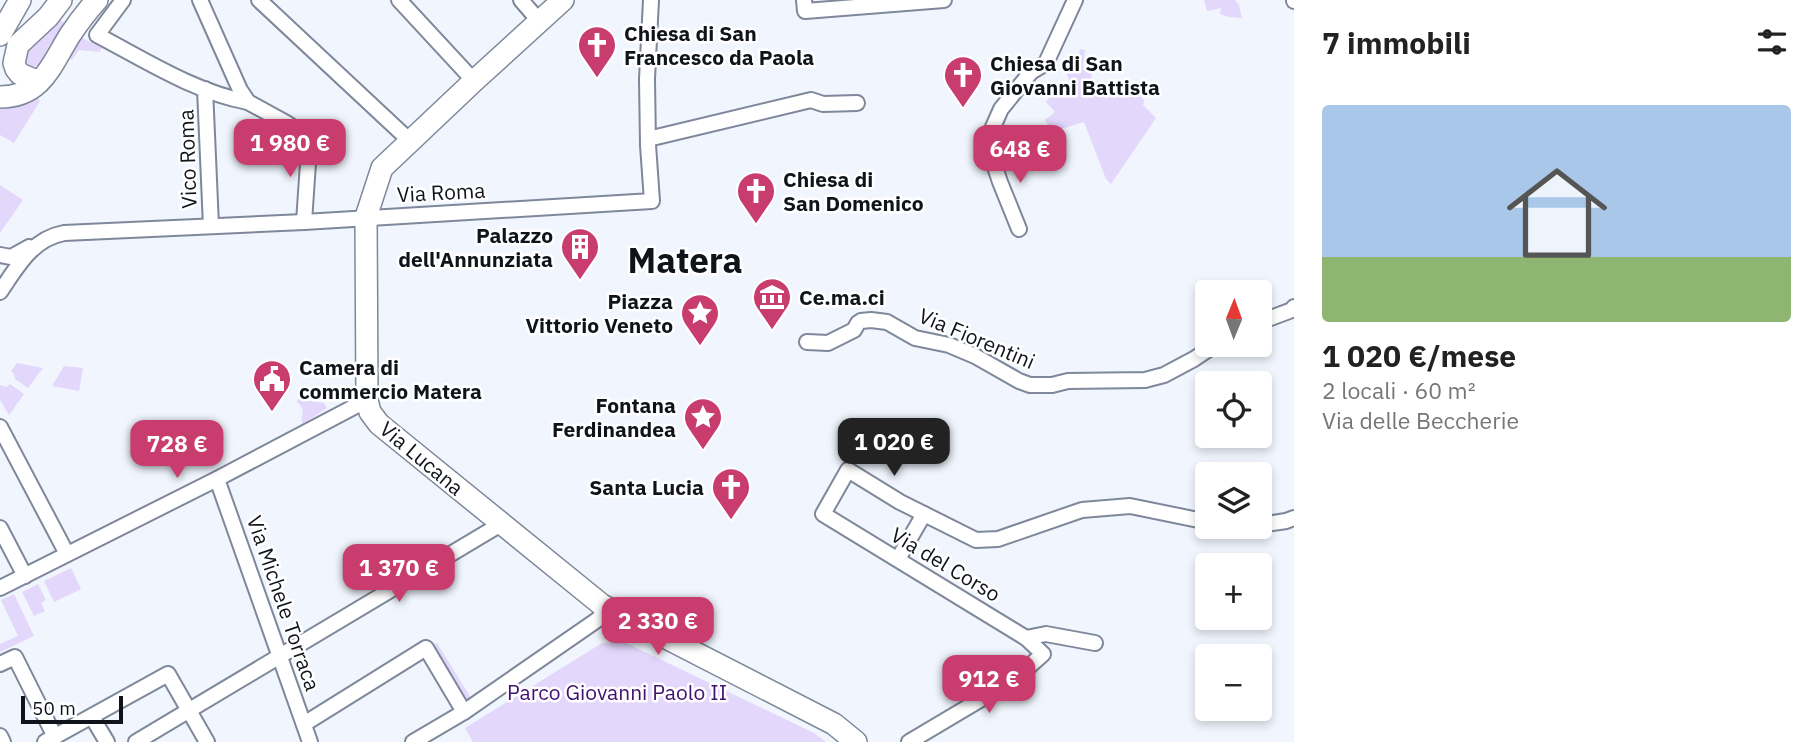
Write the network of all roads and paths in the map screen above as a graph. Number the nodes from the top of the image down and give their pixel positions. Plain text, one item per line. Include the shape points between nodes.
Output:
1 (61, 0) edge
2 (97, 0) edge
3 (123, 0) edge
4 (200, 0) edge
5 (259, 0) edge
6 (399, 0) edge
7 (521, 0) edge
8 (563, 0) edge
9 (651, 0) edge
10 (804, 0) edge
11 (944, 0) edge
12 (1075, 0) edge
13 (540, 22) junction
14 (8, 27) edge
15 (474, 81) junction
16 (39, 82) junction
17 (205, 89) junction
18 (0, 97) edge
19 (248, 103) junction
20 (857, 103) dead end
21 (306, 136) junction
22 (648, 139) junction
23 (410, 141) junction
24 (325, 148) dead end
25 (366, 217) junction
26 (304, 222) junction
27 (211, 226) junction
28 (1019, 229) dead end
29 (40, 242) junction
30 (0, 255) edge
31 (0, 292) edge
32 (1294, 307) edge
33 (1272, 318) edge
34 (807, 342) dead end
35 (1197, 357) edge
36 (367, 400) junction
37 (0, 427) edge
38 (217, 479) junction
39 (924, 514) junction
40 (1294, 518) edge
41 (1195, 519) edge
42 (1272, 523) edge
43 (501, 524) junction
44 (0, 530) edge
45 (67, 554) junction
46 (898, 559) junction
47 (25, 576) junction
48 (0, 587) edge
49 (609, 609) junction
50 (1026, 638) junction
51 (1095, 643) dead end
52 (280, 657) junction
53 (0, 664) edge
54 (189, 711) junction
55 (464, 712) junction
56 (92, 716) junction
57 (304, 724) junction
58 (0, 736) edge
59 (50, 739) edge
60 (3, 742) edge
61 (107, 742) edge
62 (136, 742) edge
63 (207, 742) edge
64 (310, 742) edge
65 (413, 742) edge
66 (856, 742) edge
67 (909, 742) edge

1 - 14 street via 47,18
2 - 16 street
3 - 17 street via 97,35
4 - 19 street
5 - 23 street
6 - 15 street
7 - 13 street
8 - 13 street, Via Lucana
9 - 22 street
10 - 11 street via 805,11
12 - 28 street via 1046,63 1031,72 1001,109 993,127 990,152
13 - 15 street, Via Lucana
14 - 16 street via 16,69
15 - 23 street, Via Lucana
16 - 18 street via 12,97
17 - 19 street
17 - 27 street, Vico Roma
19 - 21 street
20 - 22 street via 811,100
21 - 24 street
21 - 26 street
22 - 25 street, Via Roma via 652,201
23 - 25 street, Via Lucana via 382,168
25 - 26 street, Via Roma
25 - 36 street, Via Lucana
26 - 27 street, Via Roma
27 - 29 street, Via Roma via 64,233
29 - 30 street, Via Roma via 11,257
29 - 31 street
32 - 33 street
34 - 35 street, Via Fiorentini via 828,343 854,330 861,321 887,322 915,338 975,356 1030,385 1145,380
36 - 38 street
36 - 43 street, Via Lucana via 379,424
37 - 45 street
38 - 45 street
38 - 52 street, Via Michele Torraca
39 - 41 street via 976,540 998,539 1082,510 1130,506
39 - 46 street
39 - 46 street, Via del Corso via 848,470 823,514
40 - 42 street
43 - 49 street, Via Lucana
43 - 52 street
44 - 47 street
45 - 47 street
46 - 50 street, Via del Corso
47 - 48 street
49 - 55 street
49 - 66 street, Via Lucana via 834,724
50 - 51 street via 1046,634
50 - 67 street, Via del Corso via 1043,654 1015,679
52 - 54 street
52 - 57 street, Via Michele Torraca
53 - 59 street via 15,657
54 - 56 street via 168,674
54 - 62 street
54 - 63 street
55 - 57 street via 426,648
55 - 65 street
56 - 59 street
56 - 61 street
57 - 64 street, Via Michele Torraca
58 - 60 street

